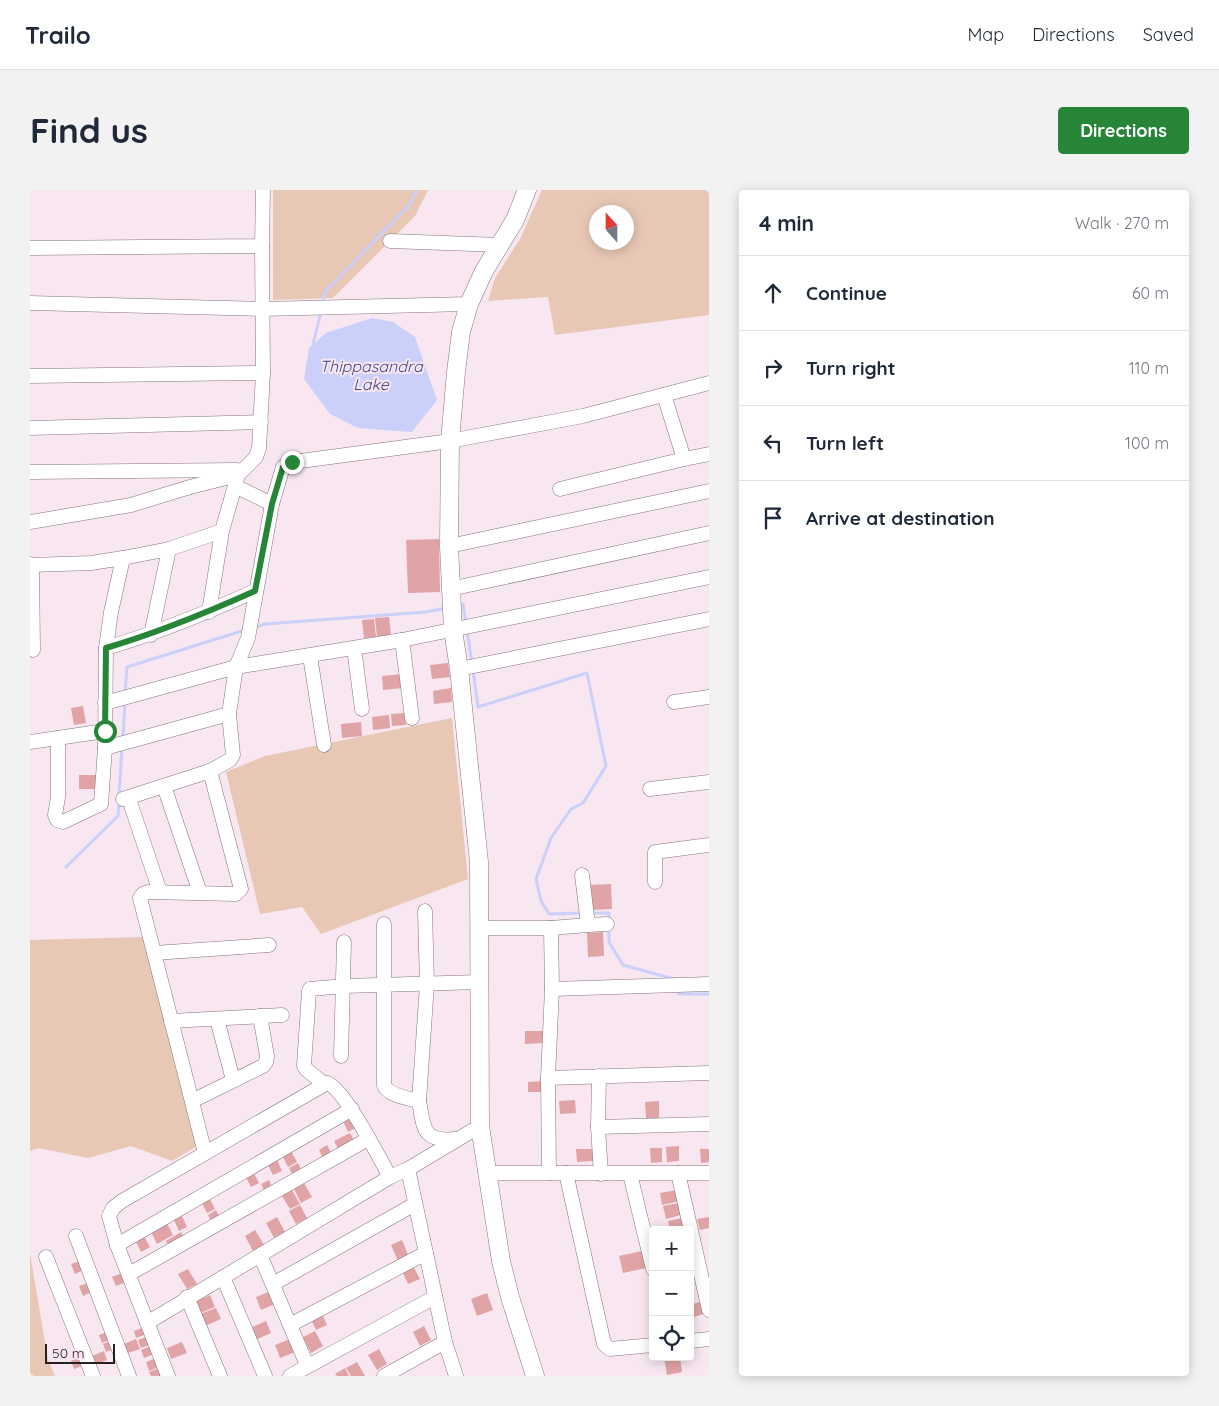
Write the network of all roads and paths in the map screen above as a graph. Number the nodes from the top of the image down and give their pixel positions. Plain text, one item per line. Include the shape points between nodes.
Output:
1 (263, 190) edge
2 (527, 190) edge
3 (390, 241) dead end
4 (500, 245) junction
5 (262, 246) junction
6 (30, 248) edge
7 (30, 303) edge
8 (469, 304) junction
9 (262, 309) junction
10 (263, 373) junction
11 (30, 376) edge
12 (709, 383) edge
13 (664, 395) junction
14 (261, 422) junction
15 (30, 428) edge
16 (450, 441) junction
17 (709, 454) edge
18 (684, 459) junction
19 (30, 472) edge
20 (238, 477) junction
21 (560, 489) dead end
22 (709, 491) edge
23 (272, 504) junction
24 (30, 522) edge
25 (222, 531) junction
26 (709, 533) edge
27 (449, 546) junction
28 (169, 549) junction
29 (123, 558) junction
30 (30, 565) edge
31 (709, 577) edge
32 (254, 596) junction
33 (451, 598) junction
34 (209, 612) junction
35 (709, 618) edge
36 (453, 630) junction
37 (151, 635) junction
38 (402, 640) junction
39 (106, 648) junction
40 (354, 648) junction
41 (33, 650) dead end
42 (310, 656) junction
43 (236, 668) junction
44 (459, 668) junction
45 (709, 697) edge
46 (674, 702) dead end
47 (105, 703) junction
48 (362, 709) dead end
49 (229, 714) junction
50 (412, 718) dead end
51 (105, 731) junction
52 (58, 738) junction
53 (30, 742) edge
54 (324, 745) dead end
55 (105, 748) junction
56 (210, 770) junction
57 (709, 782) edge
58 (164, 786) junction
59 (650, 789) dead end
60 (709, 845) edge
61 (582, 875) dead end
62 (655, 882) dead end
63 (160, 892) junction
64 (200, 893) junction
65 (426, 911) dead end
66 (587, 917) junction
67 (384, 924) dead end
68 (607, 924) dead end
69 (480, 928) junction
70 (550, 928) junction
71 (344, 942) dead end
72 (269, 945) dead end
73 (154, 953) junction
74 (480, 982) junction
75 (426, 984) junction
76 (709, 984) edge
77 (384, 985) junction
78 (344, 986) junction
79 (552, 989) junction
80 (282, 1014) dead end
81 (260, 1016) junction
82 (217, 1019) junction
83 (171, 1021) junction
84 (341, 1056) dead end
85 (709, 1073) edge
86 (599, 1076) junction
87 (548, 1078) junction
88 (233, 1080) junction
89 (324, 1084) junction
90 (192, 1100) junction
91 (419, 1101) junction
92 (352, 1109) junction
93 (709, 1124) edge
94 (480, 1126) junction
95 (598, 1127) junction
96 (368, 1139) junction
97 (456, 1139) junction
98 (205, 1153) junction
99 (408, 1169) junction
100 (487, 1173) junction
101 (549, 1173) junction
102 (566, 1173) junction
103 (709, 1173) edge
104 (601, 1174) junction
105 (630, 1174) junction
106 (678, 1174) junction
107 (390, 1177) junction
108 (415, 1204) junction
109 (76, 1236) dead end
110 (118, 1245) junction
111 (649, 1252) edge
112 (426, 1253) junction
113 (260, 1255) junction
114 (46, 1257) dead end
115 (129, 1274) junction
116 (223, 1277) junction
117 (273, 1284) junction
118 (187, 1297) junction
119 (435, 1297) junction
120 (709, 1310) edge
121 (147, 1323) junction
122 (290, 1325) junction
123 (709, 1339) edge
124 (694, 1341) edge
125 (445, 1342) junction
126 (649, 1344) edge
127 (307, 1365) junction
128 (94, 1376) edge
129 (129, 1376) edge
130 (168, 1376) edge
131 (220, 1376) edge
132 (265, 1376) edge
133 (290, 1376) edge
134 (384, 1376) edge
135 (456, 1376) edge
136 (536, 1376) edge

1 - 5 street
2 - 4 main road
3 - 4 street
4 - 8 main road
5 - 6 street
5 - 9 street
7 - 9 street
8 - 9 street
8 - 16 main road via 461,332
9 - 10 street
10 - 11 street
10 - 14 street
12 - 13 street
13 - 16 street via 583,416
13 - 18 street
14 - 15 street
14 - 20 street via 256,457
16 - 23 street via 288,463 283,467
16 - 27 main road
17 - 18 street
18 - 21 street
19 - 20 street
20 - 23 street
20 - 24 street via 190,487 131,506
20 - 25 street
22 - 27 street
23 - 32 street
25 - 28 street
25 - 34 street
26 - 33 street
27 - 33 main road
28 - 29 street
28 - 37 street
29 - 30 street via 91,563
29 - 39 street
30 - 41 street
31 - 36 street
32 - 34 street
32 - 43 street via 248,638
33 - 36 main road
34 - 37 street
35 - 44 street
36 - 38 street
36 - 44 main road
37 - 39 street
38 - 40 street
38 - 50 street
39 - 47 street
40 - 42 street
40 - 48 street
42 - 43 street
42 - 54 street
43 - 47 street
43 - 49 street
44 - 69 main road via 479,862
45 - 46 street
47 - 51 street
49 - 55 street
49 - 56 street via 232,758
51 - 52 street
51 - 55 street
52 - 53 street
52 - 55 street via 55,815 63,822 101,804
56 - 58 street
56 - 64 street via 241,890 236,894
57 - 59 street
58 - 63 street via 127,802
58 - 64 street
60 - 62 street via 655,852
61 - 66 street
63 - 64 street
63 - 73 street via 148,892 140,898
65 - 75 street
66 - 68 street
66 - 70 street
67 - 77 street
69 - 70 street
69 - 74 main road
70 - 79 street
71 - 78 street
72 - 73 street
73 - 83 street
74 - 75 street
74 - 94 main road
75 - 77 street
75 - 91 street
76 - 79 street
77 - 78 street
77 - 91 street via 384,1085 392,1093
78 - 84 street
78 - 89 street via 309,991 304,1066
79 - 87 street
80 - 81 street
81 - 82 street
81 - 88 street via 266,1062
82 - 83 street
82 - 88 street
83 - 90 street
85 - 86 street
86 - 87 street
86 - 95 street
87 - 101 street
88 - 90 street
89 - 92 street via 332,1085
89 - 98 street
90 - 98 street
91 - 97 street via 425,1131 440,1140
92 - 96 street
92 - 110 street
93 - 95 street
94 - 97 street
94 - 100 main road
95 - 104 street
96 - 107 street
96 - 115 street
97 - 99 street
98 - 110 street via 113,1208 109,1216
99 - 107 street
99 - 108 street
100 - 101 street
100 - 136 main road via 501,1262
101 - 102 street
102 - 104 street
102 - 126 street via 604,1344 610,1349
103 - 106 street
104 - 105 street
105 - 106 street
105 - 111 street
106 - 120 street
107 - 113 street
108 - 112 street
108 - 117 street
109 - 129 street
110 - 115 street
112 - 119 street
112 - 122 street
113 - 116 street
113 - 117 street
114 - 128 street
115 - 121 street
116 - 118 street
116 - 132 street
117 - 122 street
118 - 121 street
118 - 131 street
119 - 125 street
119 - 127 street
121 - 130 street
122 - 127 street
123 - 124 street
125 - 134 street
125 - 135 street
127 - 133 street

